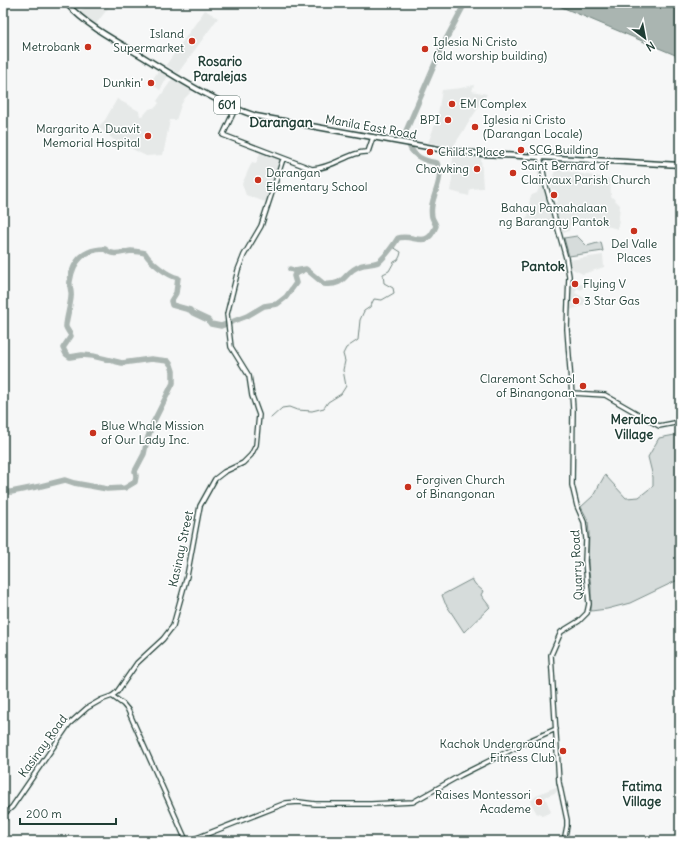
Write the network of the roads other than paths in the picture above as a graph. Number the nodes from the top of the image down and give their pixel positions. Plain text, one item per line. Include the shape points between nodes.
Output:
1 (66, 3) edge
2 (235, 109) junction
3 (373, 136) junction
4 (540, 156) junction
5 (283, 159) junction
6 (680, 164) edge
7 (572, 394) junction
8 (680, 422) edge
9 (112, 696) junction
10 (556, 729) junction
11 (3, 821) edge
12 (188, 841) edge
13 (564, 841) edge

1 - 2 main road, Manila East Road / 601 via 85,21 108,36 201,92
2 - 3 main road, Manila East Road / 601 via 256,116
2 - 5 street via 223,135
3 - 4 main road, Manila East Road / 601 via 420,146 468,152
3 - 5 street via 368,152 358,152 337,163 317,169
4 - 6 main road, Manila East Road / 601
4 - 7 street, Quarry Road via 569,276 567,329
5 - 9 street, Kasinay Street via 261,226 238,270 227,316 231,347 249,376 252,396 259,415 256,445 251,455 243,462 215,480 200,506 187,576 173,626 138,663
7 - 8 street via 605,395 659,426
7 - 10 street, Quarry Road via 572,485 584,522 589,604 587,613 561,632 551,655
9 - 11 street, Kasinay Road via 87,708 69,724 4,814
9 - 12 street via 128,710
10 - 12 street via 413,802 286,803
10 - 13 street, Quarry Road via 560,789 567,820

